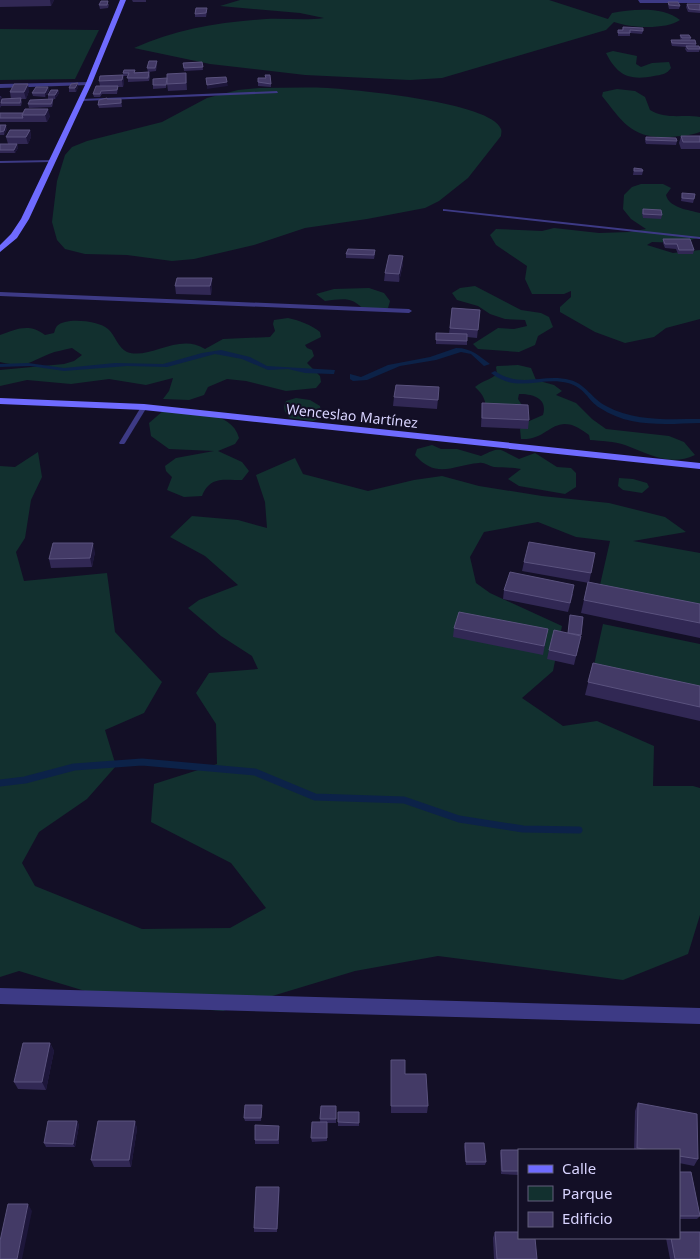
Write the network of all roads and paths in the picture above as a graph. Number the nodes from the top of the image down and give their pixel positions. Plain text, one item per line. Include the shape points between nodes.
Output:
1 (122, 0) edge
2 (700, 1) edge
3 (640, 2) dead end
4 (89, 83) junction
5 (0, 86) edge
6 (277, 92) dead end
7 (81, 100) junction
8 (52, 161) junction
9 (0, 162) edge
10 (445, 210) dead end
11 (700, 238) edge
12 (0, 250) edge
13 (0, 294) edge
14 (409, 311) dead end
15 (0, 401) edge
16 (144, 407) junction
17 (122, 443) dead end
18 (700, 466) edge
19 (0, 996) edge
20 (700, 1016) edge

1 - 4 street
2 - 3 street
4 - 5 street
4 - 7 street
6 - 7 lane
7 - 8 street
8 - 9 lane
8 - 12 street via 25,219
10 - 11 lane
13 - 14 lane
15 - 16 street, Wenceslao Martínez
16 - 17 lane
16 - 18 street, Wenceslao Martínez
19 - 20 street

